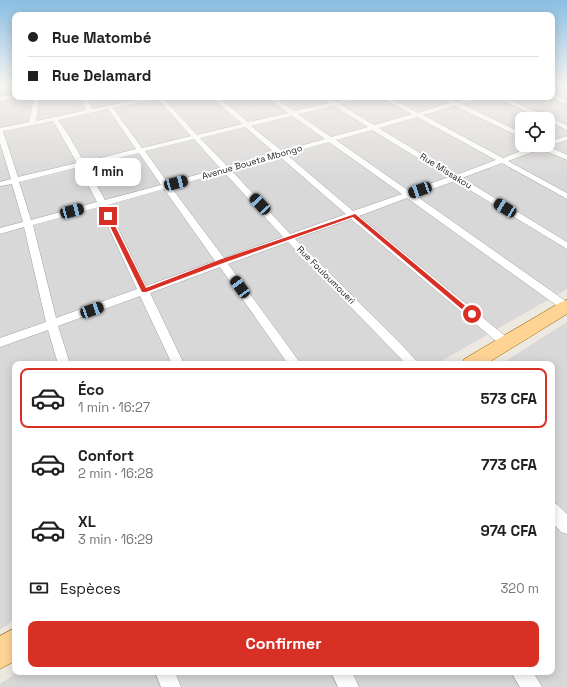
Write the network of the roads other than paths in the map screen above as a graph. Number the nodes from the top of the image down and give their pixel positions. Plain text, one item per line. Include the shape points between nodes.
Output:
1 (33, 116) edge
2 (66, 116) edge
3 (116, 116) edge
4 (177, 116) edge
5 (237, 116) edge
6 (280, 116) edge
7 (297, 116) edge
8 (356, 116) edge
9 (415, 116) edge
10 (421, 116) edge
11 (481, 116) edge
12 (54, 118) junction
13 (555, 122) edge
14 (32, 123) junction
15 (246, 124) junction
16 (374, 127) junction
17 (567, 128) edge
18 (0, 130) edge
19 (515, 133) edge
20 (196, 136) junction
21 (567, 138) edge
22 (329, 140) junction
23 (555, 142) edge
24 (142, 150) junction
25 (525, 152) edge
26 (555, 152) edge
27 (280, 154) junction
28 (567, 158) edge
29 (502, 161) junction
30 (80, 165) junction
31 (227, 169) junction
32 (456, 178) junction
33 (15, 180) junction
34 (0, 184) edge
35 (166, 186) junction
36 (408, 194) junction
37 (567, 196) edge
38 (102, 203) junction
39 (353, 215) junction
40 (28, 223) junction
41 (0, 230) edge
42 (290, 238) junction
43 (567, 246) edge
44 (221, 262) junction
45 (144, 291) junction
46 (567, 307) edge
47 (52, 324) junction
48 (0, 343) edge
49 (506, 343) junction
50 (63, 361) edge
51 (177, 361) edge
52 (293, 361) edge
53 (410, 361) edge
54 (476, 361) edge
55 (555, 513) edge
56 (567, 526) edge
57 (12, 645) edge
58 (0, 654) edge
59 (166, 675) edge
60 (343, 675) edge
61 (523, 675) edge
62 (170, 687) edge
63 (349, 687) edge
64 (532, 687) edge

1 - 14 street
2 - 12 street
3 - 24 street
4 - 20 street, Rue Fouloumoueri
5 - 15 street
6 - 15 street
7 - 22 street
8 - 16 street, Rue Missakou
9 - 16 street, Avenue Boueta Mbongo
10 - 29 street
11 - 19 street
12 - 14 street
12 - 30 street
13 - 17 street
14 - 18 street
15 - 20 street
15 - 27 street
16 - 22 street, Avenue Boueta Mbongo
16 - 32 street, Rue Missakou
18 - 33 street
20 - 24 street
20 - 31 street, Rue Fouloumoueri
21 - 23 street
22 - 27 street, Avenue Boueta Mbongo
22 - 36 street
24 - 30 street
24 - 35 street
25 - 29 street
26 - 28 street
27 - 31 street, Avenue Boueta Mbongo
27 - 39 street
29 - 32 street
29 - 37 street
30 - 33 street
30 - 38 street
31 - 35 street, Avenue Boueta Mbongo
31 - 42 street, Rue Fouloumoueri
32 - 36 street
32 - 43 street, Rue Missakou
33 - 34 street
33 - 40 street
35 - 38 street, Avenue Boueta Mbongo
35 - 44 street
36 - 39 street
36 - 46 street
38 - 40 street, Avenue Boueta Mbongo
38 - 45 street
39 - 42 street
39 - 49 street
40 - 41 street, Avenue Boueta Mbongo
40 - 47 street
42 - 44 street
42 - 53 street, Rue Fouloumoueri
44 - 45 street
44 - 52 street
45 - 47 street
45 - 51 street
46 - 49 main road
47 - 48 street
47 - 50 street
49 - 54 main road
55 - 56 street
57 - 58 main road
59 - 62 street
60 - 63 street
61 - 64 street

